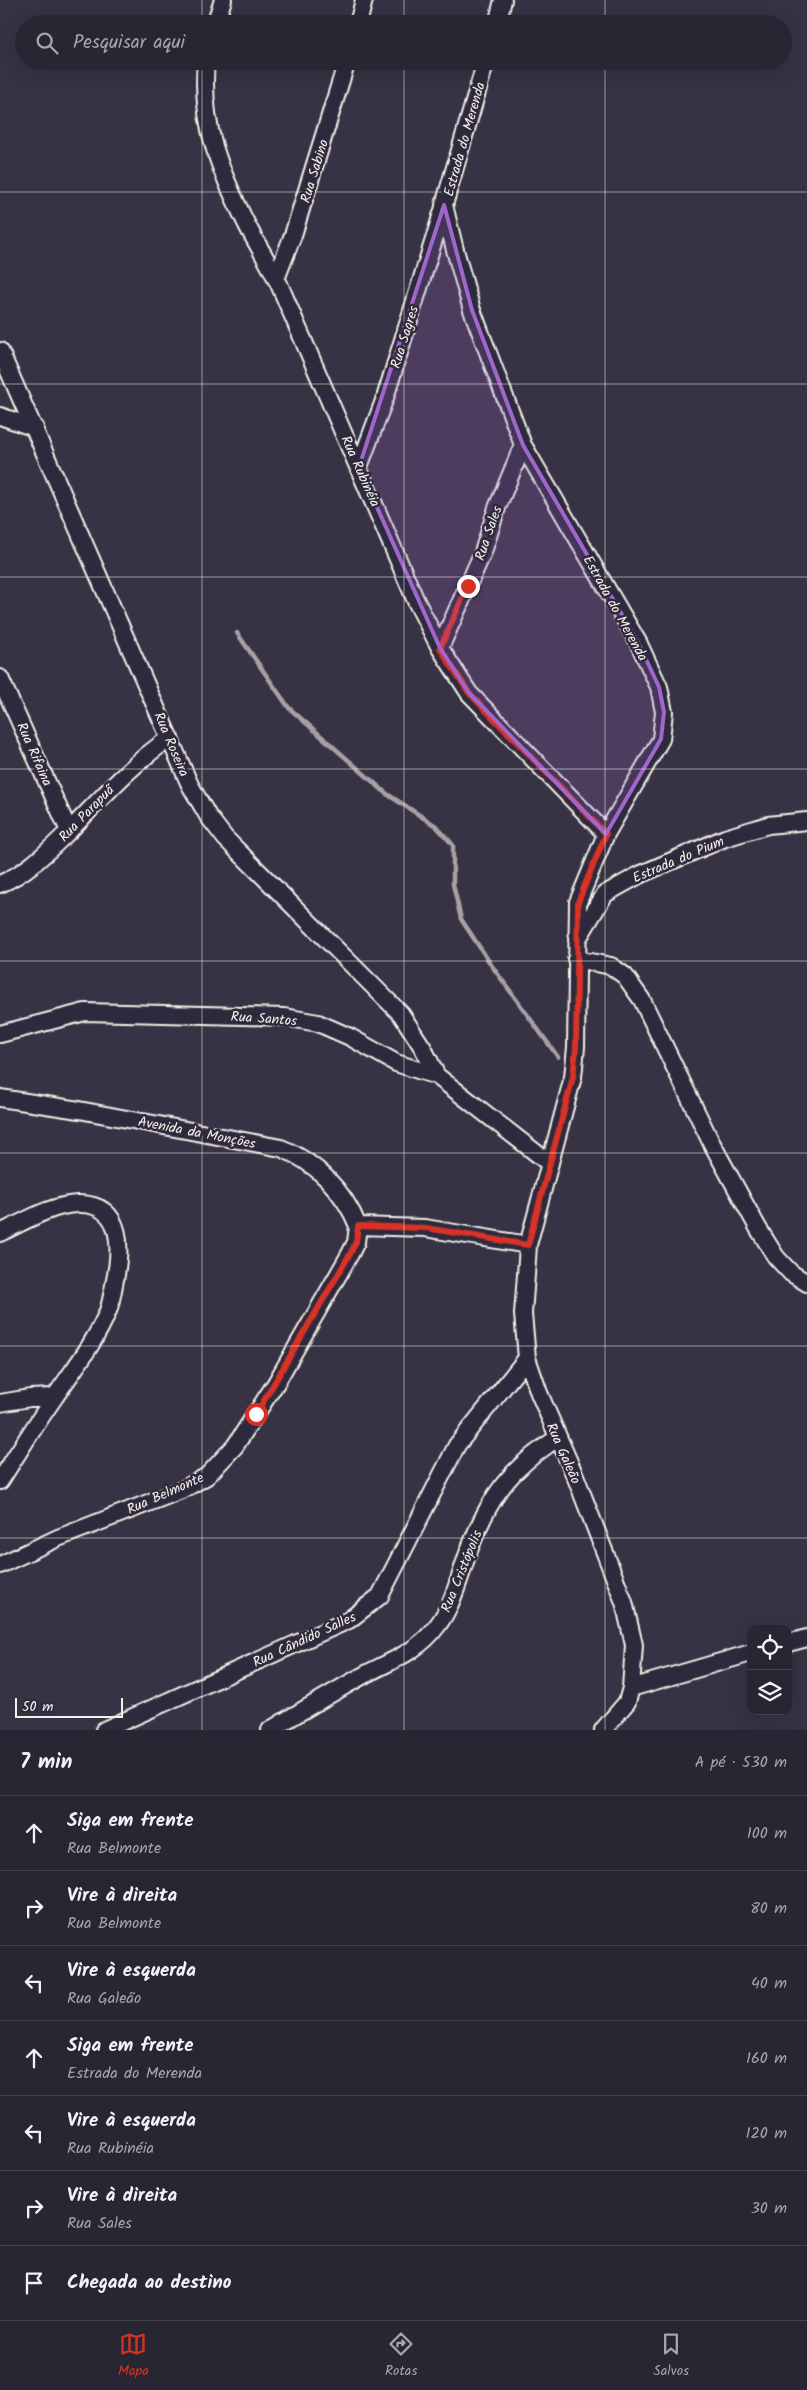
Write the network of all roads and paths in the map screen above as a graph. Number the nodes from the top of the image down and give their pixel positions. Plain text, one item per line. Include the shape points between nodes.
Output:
1 (223, 0) edge
2 (364, 0) edge
3 (503, 0) edge
4 (218, 15) edge
5 (360, 15) edge
6 (499, 15) edge
7 (205, 70) edge
8 (344, 70) edge
9 (483, 70) edge
10 (444, 205) junction
11 (276, 279) junction
12 (0, 351) edge
13 (0, 416) edge
14 (35, 428) junction
15 (523, 445) junction
16 (359, 467) junction
17 (440, 648) junction
18 (0, 678) edge
19 (6, 701) edge
20 (170, 738) junction
21 (807, 821) edge
22 (69, 831) junction
23 (606, 834) junction
24 (0, 884) edge
25 (585, 884) junction
26 (605, 894) junction
27 (577, 940) junction
28 (576, 959) junction
29 (0, 1034) edge
30 (437, 1076) junction
31 (0, 1098) edge
32 (549, 1163) junction
33 (358, 1226) junction
34 (0, 1234) edge
35 (528, 1245) junction
36 (807, 1283) edge
37 (527, 1358) junction
38 (54, 1397) junction
39 (0, 1403) edge
40 (557, 1438) junction
41 (0, 1481) edge
42 (0, 1565) edge
43 (807, 1638) edge
44 (792, 1642) edge
45 (747, 1655) edge
46 (631, 1688) junction
47 (104, 1730) edge
48 (270, 1730) edge
49 (603, 1730) edge

1 - 4 street
2 - 5 street
3 - 6 street
7 - 11 street, Rua Rubinéia via 206,118 216,155 248,227
8 - 11 street, Rua Sabino via 293,236
9 - 10 street, Estrada do Merenda
10 - 15 street, Estrada do Merenda via 472,310
10 - 16 street, Rua Sagres via 385,398
11 - 16 street, Rua Rubinéia
12 - 14 street, Rua Roseira
13 - 14 street
14 - 20 street, Rua Roseira
15 - 17 street, Rua Sales via 483,552
15 - 23 street, Estrada do Merenda via 638,642 661,696 664,712 661,739
16 - 17 street, Rua Rubinéia via 416,601
17 - 23 street, Rua Rubinéia via 469,693
18 - 19 street, Rua Rifaina
19 - 22 street, Rua Rifaina
20 - 22 street, Rua Parapuã via 124,774
20 - 30 street, Rua Roseira via 190,785 225,838 401,1014
21 - 26 street, Estrada do Pium via 768,825 725,838 639,875
22 - 24 street, Rua Parapuã via 26,871
23 - 25 street, Estrada do Merenda
25 - 26 street via 593,891
25 - 27 street, Estrada do Merenda via 578,902
26 - 27 street, Estrada do Pium
27 - 28 street, Estrada do Merenda
28 - 32 street, Estrada do Merenda via 573,1077
28 - 36 street via 611,966 625,976 642,1000 711,1142 758,1228 776,1257 791,1273
29 - 30 street, Rua Santos via 85,1012 284,1016 318,1023 396,1062
30 - 32 street, Rua Santos
31 - 33 street, Avenida da Monções via 281,1148 300,1155 314,1166 345,1201
32 - 35 street, Rua Galeão
33 - 35 street via 426,1228
33 - 42 street, Rua Belmonte via 350,1254 276,1383 220,1464 184,1489 58,1538
34 - 38 street via 48,1210 77,1204 101,1210 112,1219 117,1231 120,1246 108,1310 89,1348
35 - 37 street, Rua Galeão via 523,1314
37 - 40 street, Rua Galeão
37 - 47 street, Rua Cândido Salles via 457,1445 384,1589 367,1608 350,1620
38 - 39 street
38 - 41 street
40 - 46 street, Rua Galeão via 624,1602 634,1645
40 - 48 street, Rua Cristópolis via 521,1465 500,1489 475,1534 450,1603 428,1638 408,1653
43 - 44 street
45 - 46 street
46 - 49 street, Rua Galeão via 627,1702

